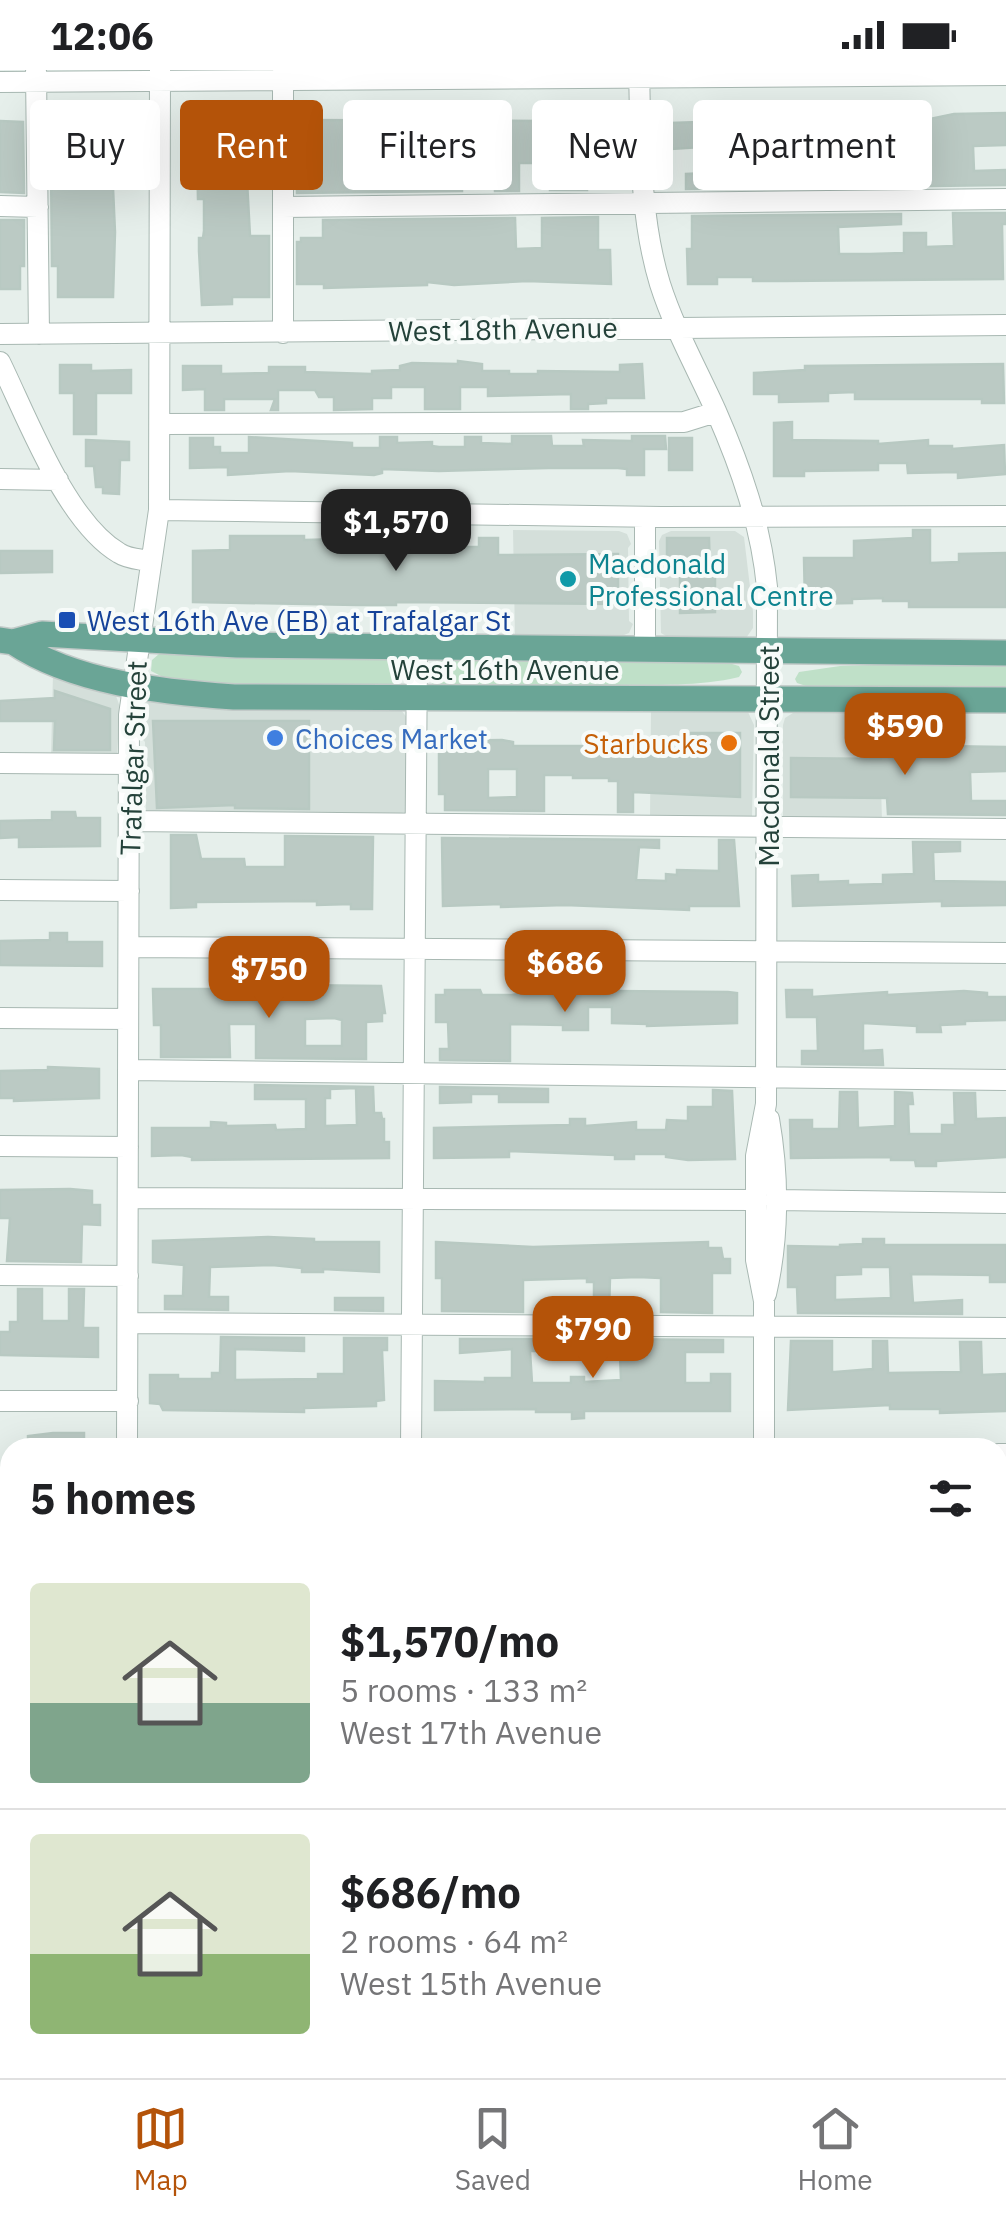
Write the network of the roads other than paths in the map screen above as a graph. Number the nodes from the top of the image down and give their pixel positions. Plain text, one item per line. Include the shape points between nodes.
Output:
1 (639, 74) edge
2 (1006, 74) edge
3 (36, 76) edge
4 (160, 76) edge
5 (283, 76) edge
6 (0, 82) edge
7 (1006, 200) edge
8 (644, 202) junction
9 (0, 206) edge
10 (38, 207) junction
11 (283, 207) junction
12 (1006, 325) edge
13 (678, 328) junction
14 (283, 332) junction
15 (0, 334) edge
16 (39, 334) junction
17 (160, 334) junction
18 (0, 362) edge
19 (716, 412) junction
20 (160, 424) junction
21 (0, 479) edge
22 (58, 480) junction
23 (159, 510) junction
24 (755, 516) junction
25 (1006, 516) edge
26 (645, 517) junction
27 (149, 560) junction
28 (6, 641) edge
29 (138, 642) junction
30 (417, 648) junction
31 (769, 648) junction
32 (645, 649) junction
33 (1006, 653) edge
34 (133, 684) junction
35 (418, 699) junction
36 (769, 700) junction
37 (1006, 700) edge
38 (0, 763) edge
39 (129, 764) junction
40 (129, 822) junction
41 (417, 823) junction
42 (768, 826) junction
43 (1006, 829) edge
44 (0, 890) edge
45 (128, 891) junction
46 (128, 948) junction
47 (416, 949) junction
48 (766, 952) junction
49 (1006, 953) edge
50 (0, 1018) edge
51 (128, 1019) junction
52 (128, 1070) junction
53 (414, 1074) junction
54 (766, 1076) junction
55 (1006, 1080) edge
56 (0, 1146) edge
57 (128, 1148) junction
58 (128, 1198) junction
59 (414, 1200) junction
60 (765, 1200) junction
61 (1006, 1203) edge
62 (0, 1275) edge
63 (128, 1276) junction
64 (128, 1324) junction
65 (412, 1326) junction
66 (764, 1327) junction
67 (1006, 1328) edge
68 (0, 1401) edge
69 (128, 1401) junction
70 (127, 1438) edge
71 (411, 1438) edge
72 (764, 1438) edge

1 - 2 street
1 - 5 street
1 - 8 street, Macdonald Street
3 - 4 street
3 - 6 street
3 - 10 street
4 - 5 street
4 - 17 street, Trafalgar Street
5 - 11 street
7 - 8 street
8 - 11 street
8 - 13 street, Macdonald Street via 661,285
9 - 10 street
10 - 16 street
11 - 14 street
12 - 13 street, West 18th Avenue
13 - 14 street, West 18th Avenue
13 - 19 street, Macdonald Street
14 - 17 street, West 18th Avenue
15 - 16 street, West 18th Avenue
16 - 17 street, West 18th Avenue
17 - 20 street, Trafalgar Street
18 - 22 street
19 - 20 street via 684,422
19 - 24 street, Macdonald Street
20 - 23 street, Trafalgar Street
21 - 22 street
22 - 27 street via 100,540 122,556
23 - 26 street
23 - 27 street, Trafalgar Street
24 - 25 street
24 - 26 street
24 - 31 street, Macdonald Street
26 - 32 street
27 - 29 street, Trafalgar Street
28 - 29 main road, West 16th Avenue via 42,634
28 - 34 main road, West 16th Avenue via 37,658
29 - 30 main road, West 16th Avenue
29 - 34 street, Trafalgar Street
30 - 32 main road, West 16th Avenue
30 - 35 street
31 - 32 main road, West 16th Avenue
31 - 33 main road, West 16th Avenue
31 - 36 street, Macdonald Street
34 - 35 main road, West 16th Avenue via 234,697
34 - 39 street, Trafalgar Street
35 - 36 main road, West 16th Avenue
35 - 41 street
36 - 37 main road, West 16th Avenue
36 - 42 street, Macdonald Street
38 - 39 street
39 - 40 street, Trafalgar Street
40 - 41 street
40 - 45 street, Trafalgar Street
41 - 42 street
41 - 47 street
42 - 43 street
42 - 48 street, Macdonald Street
44 - 45 street
45 - 46 street, Trafalgar Street
46 - 47 street
46 - 51 street, Trafalgar Street
47 - 48 street
47 - 53 street
48 - 49 street
48 - 54 street, Macdonald Street
50 - 51 street
51 - 52 street, Trafalgar Street
52 - 53 street
52 - 57 street, Trafalgar Street
53 - 54 street
53 - 59 street
54 - 55 street
54 - 60 street, Macdonald Street via 776,1156
56 - 57 street
57 - 58 street, Trafalgar Street
58 - 59 street
58 - 63 street, Trafalgar Street
59 - 60 street
59 - 65 street
60 - 61 street
60 - 66 street, Macdonald Street via 774,1259
62 - 63 street
63 - 64 street, Trafalgar Street
64 - 65 street
64 - 69 street, Trafalgar Street
65 - 66 street
65 - 71 street
66 - 67 street
66 - 72 street, Macdonald Street
68 - 69 street
69 - 70 street, Trafalgar Street

